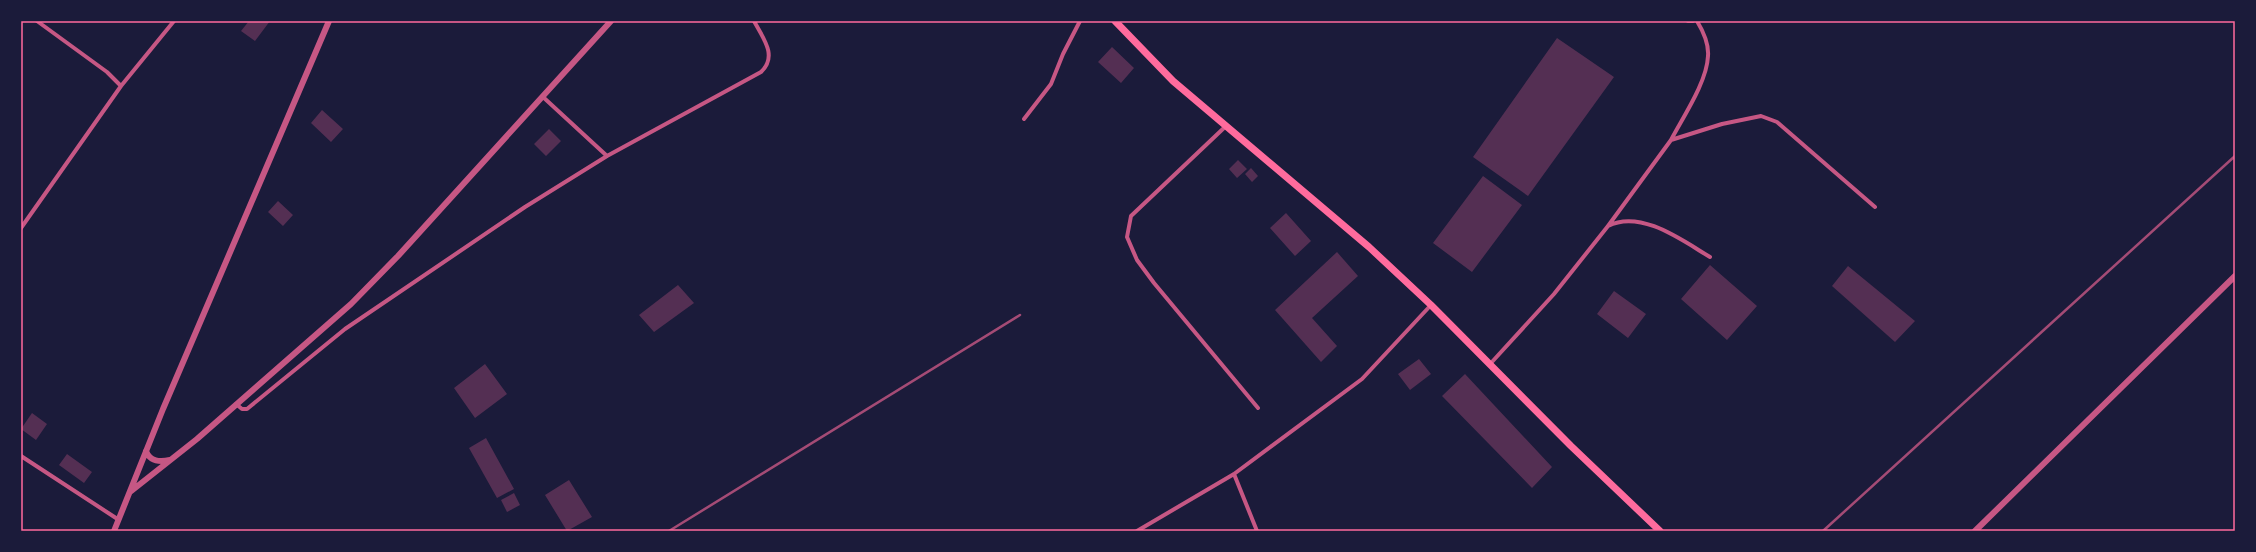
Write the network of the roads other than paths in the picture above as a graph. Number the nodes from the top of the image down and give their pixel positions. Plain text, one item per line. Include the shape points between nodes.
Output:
1 (37, 21) edge
2 (174, 21) edge
3 (329, 21) edge
4 (611, 21) edge
5 (754, 21) edge
6 (1080, 21) edge
7 (1115, 21) edge
8 (1688, 21) edge
9 (1693, 21) edge
10 (1698, 21) edge
11 (121, 86) junction
12 (543, 96) junction
13 (1024, 119) dead end
14 (1226, 126) junction
15 (1672, 140) junction
16 (607, 156) junction
17 (1875, 207) dead end
18 (1608, 226) junction
19 (21, 228) edge
20 (1710, 257) dead end
21 (2235, 276) edge
22 (1431, 305) junction
23 (1491, 363) junction
24 (236, 404) junction
25 (1258, 408) dead end
26 (146, 451) junction
27 (21, 456) edge
28 (172, 459) junction
29 (1234, 474) junction
30 (130, 492) junction
31 (119, 520) junction
32 (114, 531) edge
33 (1137, 531) edge
34 (1257, 531) edge
35 (1660, 531) edge
36 (1975, 531) edge

1 - 11 street via 107,72
2 - 11 street
3 - 26 street
4 - 12 street
5 - 16 street via 770,53 767,66 761,72
6 - 13 street via 1051,84
7 - 14 main road via 1173,81
8 - 9 street
10 - 15 street via 1709,55 1698,87
11 - 19 street
12 - 16 street
12 - 24 street via 398,256 350,304
14 - 22 main road via 1369,247
14 - 25 street via 1131,216 1127,237 1134,255 1154,283
15 - 17 street via 1722,124 1761,116 1769,118 1777,122
15 - 18 street
16 - 24 street via 524,206 345,329 247,409 242,409
18 - 20 street via 1620,221 1659,228
18 - 23 street via 1554,294
21 - 36 street
22 - 23 main road
22 - 29 street via 1362,379
23 - 35 main road via 1571,446
24 - 28 street
26 - 28 street via 149,457 156,461
26 - 30 street
27 - 31 street
28 - 30 street
29 - 33 street
29 - 34 street
30 - 31 street
31 - 32 street

